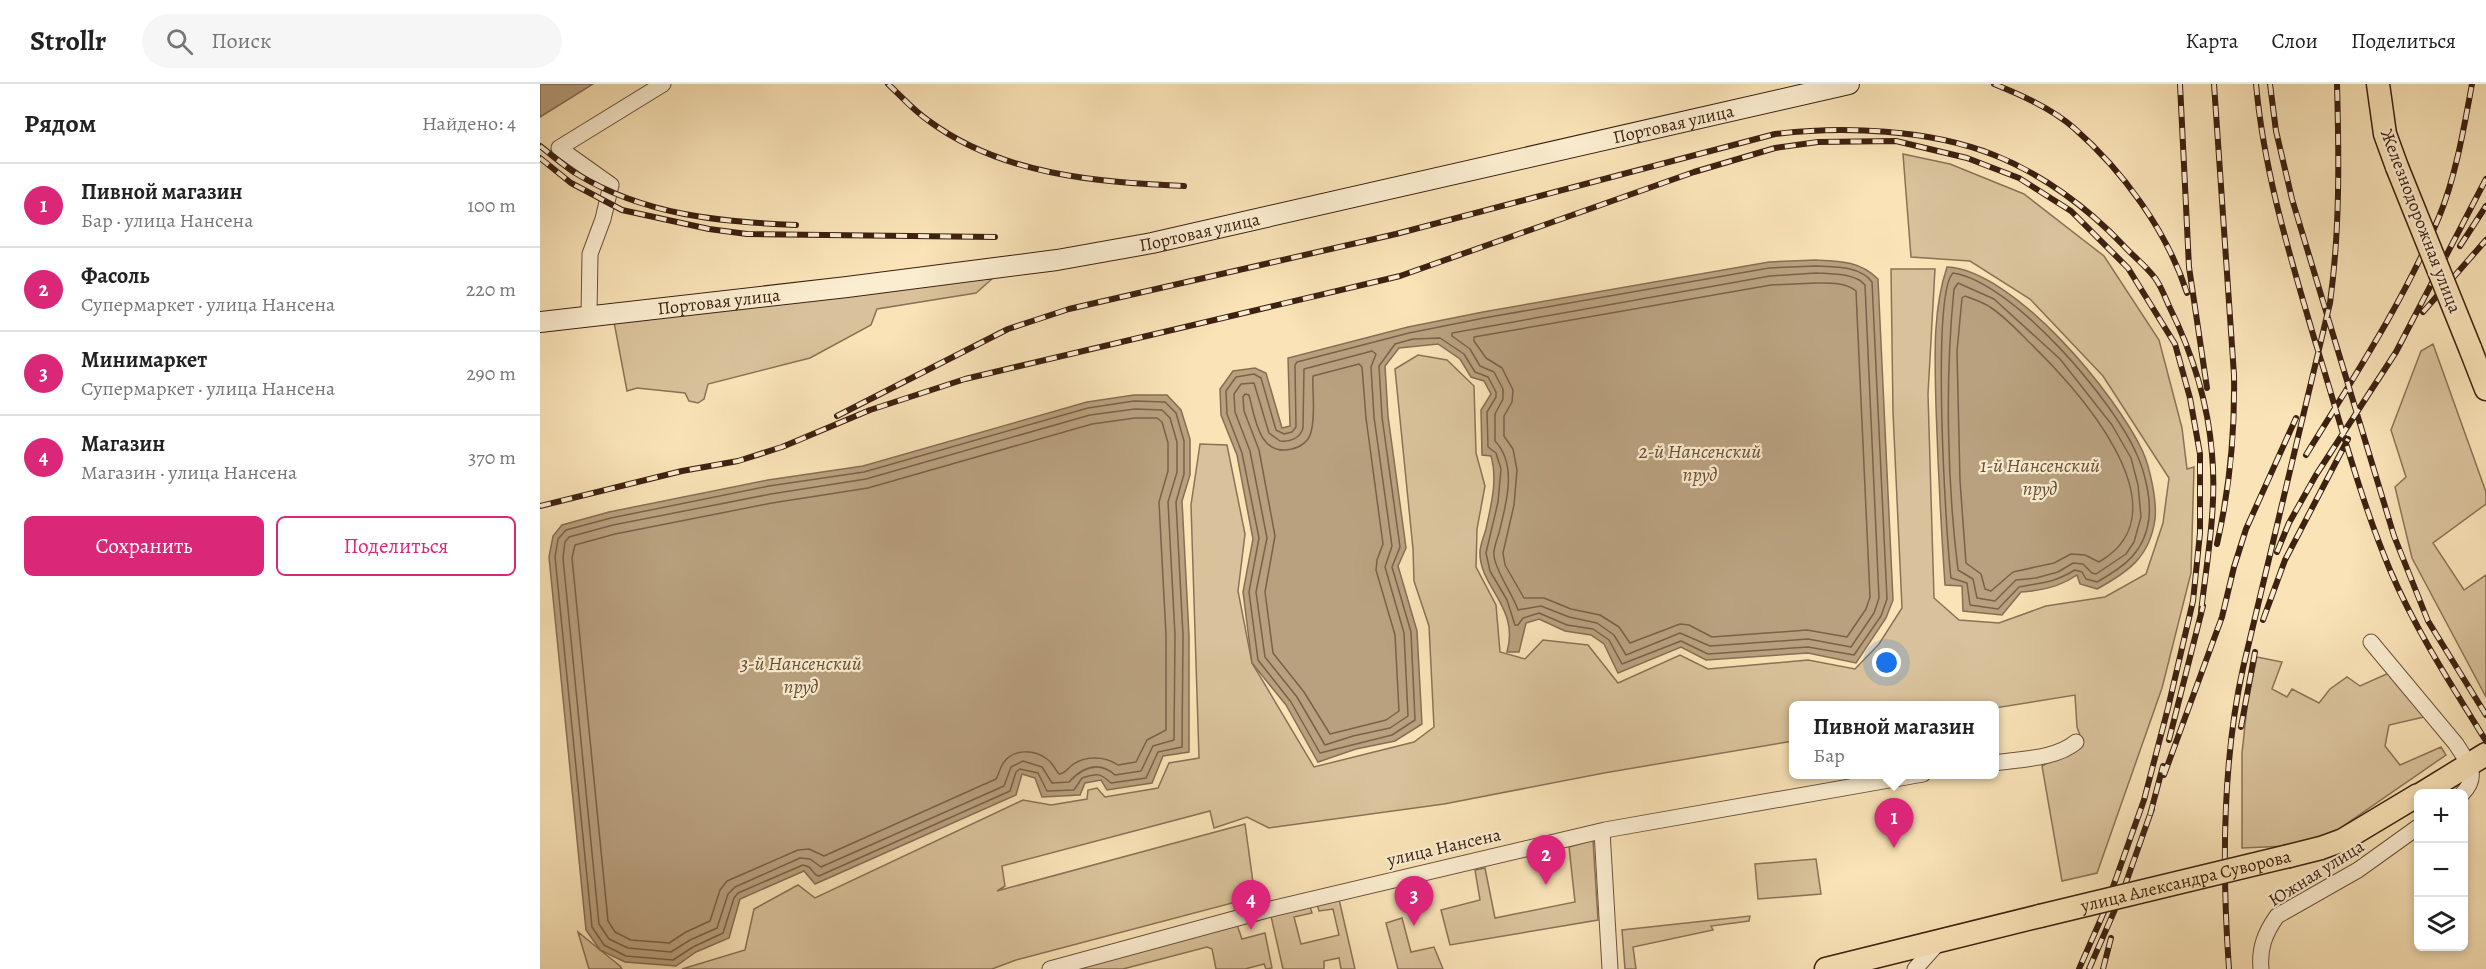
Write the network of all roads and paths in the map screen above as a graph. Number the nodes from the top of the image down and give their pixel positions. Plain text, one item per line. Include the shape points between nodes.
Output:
1 (663, 84) edge
2 (1849, 84) edge
3 (2378, 84) edge
4 (589, 315) junction
5 (540, 322) edge
6 (2486, 389) edge
7 (2371, 642) dead end
8 (2076, 741) dead end
9 (1999, 762) edge
10 (2476, 765) edge
11 (1895, 779) edge
12 (2430, 789) edge
13 (2467, 789) edge
14 (2414, 798) edge
15 (2414, 830) edge
16 (1602, 831) junction
17 (1941, 940) junction
18 (1050, 969) edge
19 (1610, 969) edge
20 (1826, 969) edge
21 (1915, 969) edge
22 (2261, 969) edge

1 - 4 street via 560,148 611,185 590,254
2 - 4 main road, Портовая улица via 1152,243 1057,260 847,287
3 - 6 main road, Железнодорожная улица, bridge via 2385,134
4 - 5 main road, Портовая улица
7 - 10 street
8 - 9 street via 2055,753
10 - 12 main road, улица Александра Суворова
10 - 13 street
11 - 16 street, улица Нансена
14 - 17 main road, улица Александра Суворова, bridge via 2343,840 2321,848
15 - 22 street, Южная улица via 2358,870 2277,916 2262,944
16 - 18 street, улица Нансена via 1267,910
16 - 19 street
17 - 20 main road, улица Александра Суворова
17 - 21 street

